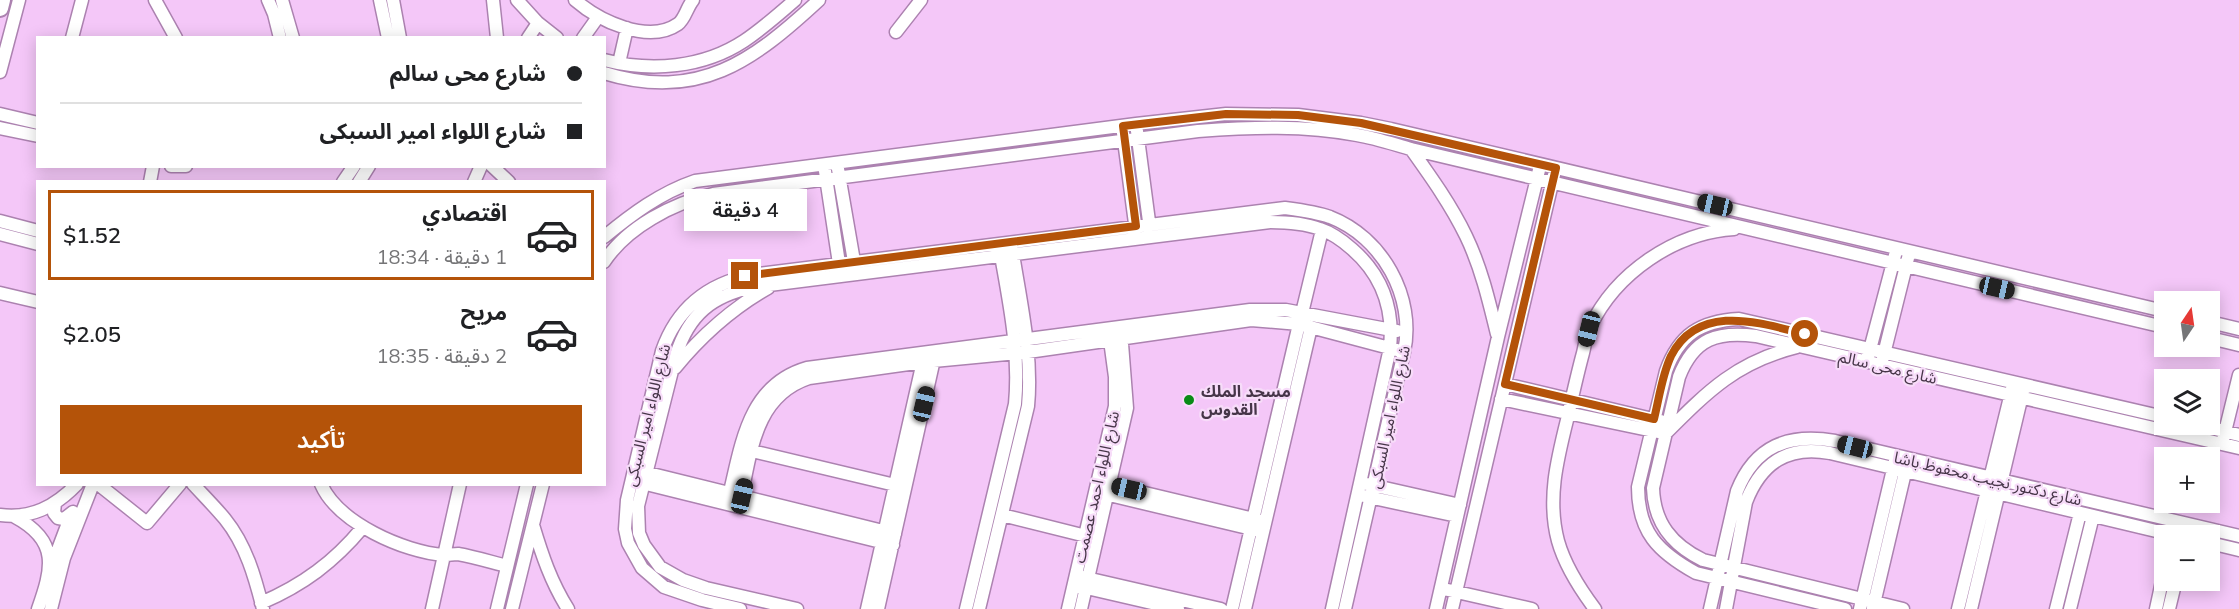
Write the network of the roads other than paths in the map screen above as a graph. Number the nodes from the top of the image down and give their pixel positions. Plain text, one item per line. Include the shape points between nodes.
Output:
1 (2, 0) edge
2 (19, 0) edge
3 (82, 0) edge
4 (155, 0) edge
5 (268, 0) edge
6 (282, 0) edge
7 (380, 0) edge
8 (393, 0) edge
9 (493, 0) edge
10 (517, 0) edge
11 (575, 0) edge
12 (693, 0) edge
13 (795, 0) edge
14 (819, 0) edge
15 (921, 0) edge
16 (0, 8) edge
17 (598, 17) junction
18 (538, 23) junction
19 (627, 28) junction
20 (896, 32) dead end
21 (73, 36) edge
22 (175, 36) edge
23 (280, 36) edge
24 (292, 36) edge
25 (388, 36) edge
26 (400, 36) edge
27 (497, 36) edge
28 (529, 36) edge
29 (552, 36) edge
30 (585, 36) edge
31 (606, 60) edge
32 (619, 63) junction
33 (0, 72) edge
34 (606, 73) edge
35 (0, 114) edge
36 (36, 123) edge
37 (1136, 124) junction
38 (1123, 126) junction
39 (0, 128) edge
40 (36, 136) edge
41 (1138, 138) junction
42 (1124, 140) junction
43 (1411, 149) junction
44 (837, 163) junction
45 (824, 164) junction
46 (1541, 164) junction
47 (1556, 168) junction
48 (839, 176) junction
49 (826, 178) junction
50 (1537, 178) junction
51 (1553, 182) junction
52 (0, 221) edge
53 (1136, 226) junction
54 (1744, 228) junction
55 (36, 230) edge
56 (1150, 230) junction
57 (1322, 230) junction
58 (0, 234) edge
59 (606, 235) edge
60 (1137, 239) junction
61 (36, 243) edge
62 (1897, 248) junction
63 (608, 249) edge
64 (1006, 249) junction
65 (1910, 251) junction
66 (1893, 262) junction
67 (1906, 266) junction
68 (855, 268) junction
69 (840, 270) junction
70 (771, 286) junction
71 (0, 293) edge
72 (36, 302) edge
73 (2154, 309) edge
74 (1304, 322) junction
75 (2220, 324) edge
76 (2154, 325) edge
77 (2239, 329) edge
78 (1391, 331) junction
79 (1407, 333) junction
80 (1115, 334) junction
81 (1498, 337) junction
82 (2220, 340) edge
83 (2239, 345) edge
84 (1021, 346) junction
85 (1799, 346) junction
86 (1390, 348) junction
87 (1404, 352) junction
88 (1885, 352) junction
89 (1869, 355) junction
90 (930, 357) junction
91 (1882, 365) junction
92 (672, 371) junction
93 (2239, 375) edge
94 (2019, 383) junction
95 (1505, 384) junction
96 (2016, 396) junction
97 (1501, 399) junction
98 (1571, 400) junction
99 (1568, 413) junction
100 (2154, 415) edge
101 (1653, 425) junction
102 (1667, 428) junction
103 (2220, 430) edge
104 (2225, 431) junction
105 (2239, 435) edge
106 (2222, 444) junction
107 (2238, 445) edge
108 (1831, 447) junction
109 (1771, 448) junction
110 (752, 451) junction
111 (1777, 460) junction
112 (1901, 464) junction
113 (632, 475) junction
114 (645, 478) junction
115 (895, 485) junction
116 (75, 486) edge
117 (92, 486) edge
118 (93, 486) edge
119 (97, 486) edge
120 (178, 486) edge
121 (195, 486) edge
122 (322, 486) edge
123 (460, 486) edge
124 (527, 486) edge
125 (542, 486) edge
126 (1994, 486) junction
127 (1103, 488) junction
128 (1358, 489) junction
129 (1373, 492) junction
130 (735, 500) junction
131 (55, 503) junction
132 (1458, 511) junction
133 (73, 512) junction
134 (2080, 513) junction
135 (0, 515) edge
136 (1002, 515) junction
137 (2093, 516) junction
138 (15, 517) junction
139 (2177, 522) junction
140 (533, 524) junction
141 (1258, 525) junction
142 (2176, 525) edge
143 (2182, 525) edge
144 (363, 527) junction
145 (2154, 530) edge
146 (2220, 534) edge
147 (1086, 536) junction
148 (2239, 536) edge
149 (889, 538) junction
150 (2220, 545) edge
151 (2239, 550) edge
152 (445, 555) junction
153 (1719, 565) junction
154 (1734, 568) junction
155 (506, 569) junction
156 (50, 570) junction
157 (1716, 578) junction
158 (1081, 582) junction
159 (1731, 582) junction
160 (706, 588) junction
161 (1441, 588) junction
162 (2160, 591) edge
163 (2173, 591) edge
164 (1456, 592) junction
165 (702, 600) junction
166 (758, 605) edge
167 (1867, 605) edge
168 (262, 606) edge
169 (774, 606) edge
170 (1443, 608) edge
171 (38, 609) edge
172 (51, 609) edge
173 (432, 609) edge
174 (497, 609) edge
175 (512, 609) edge
176 (568, 609) edge
177 (740, 609) edge
178 (797, 609) edge
179 (867, 609) edge
180 (878, 609) edge
181 (966, 609) edge
182 (979, 609) edge
183 (1068, 609) edge
184 (1081, 609) edge
185 (1178, 609) edge
186 (1221, 609) edge
187 (1232, 609) edge
188 (1245, 609) edge
189 (1332, 609) edge
190 (1345, 609) edge
191 (1532, 609) edge
192 (1595, 609) edge
193 (1710, 609) edge
194 (1726, 609) edge
195 (1845, 609) edge
196 (1903, 609) edge
197 (1958, 609) edge
198 (1971, 609) edge
199 (2056, 609) edge
200 (2070, 609) edge
201 (2156, 609) edge
202 (2169, 609) edge

1 - 16 highway
2 - 33 street
3 - 21 street
4 - 22 street
5 - 23 street
6 - 24 street
7 - 25 street
8 - 26 street
9 - 27 street
10 - 18 street
11 - 17 street
12 - 19 street via 679,23 667,29
13 - 32 street via 744,41 715,56 667,66
14 - 34 street via 764,48 723,72 670,82 639,81
15 - 20 street
17 - 19 street
17 - 30 street
18 - 28 street
18 - 29 street
19 - 32 street
31 - 32 street
35 - 36 street
37 - 38 street
37 - 41 street
37 - 46 street via 1226,114 1298,115 1361,123
38 - 42 street
38 - 44 street
39 - 40 street
41 - 42 street
41 - 43 street via 1270,126 1358,135
41 - 56 street
42 - 48 street
42 - 53 street
43 - 50 street
43 - 81 street via 1442,192 1466,236 1485,285
44 - 45 street
44 - 48 street
45 - 49 street
45 - 59 street via 695,181 676,187
46 - 47 street
46 - 50 street
47 - 51 street
47 - 62 street
48 - 49 street
48 - 68 street
49 - 63 street via 695,198 669,208
49 - 69 street
50 - 51 street
50 - 81 street
51 - 54 street
51 - 95 street
52 - 55 street
53 - 56 street, شارع اللواء امير السبكى
53 - 60 street
53 - 64 street, شارع اللواء امير السبكى
54 - 66 street
54 - 98 street via 1692,237 1660,252 1632,273 1609,297 1589,329
56 - 57 street, شارع اللواء امير السبكى via 1270,222
56 - 60 street, شارع اللواء امير السبكى
56 - 79 street, شارع اللواء امير السبكى via 1285,208 1330,217 1355,231 1386,263 1404,303
57 - 74 street
57 - 78 street, شارع اللواء امير السبكى via 1357,254 1376,275 1387,298
58 - 61 street
60 - 64 street, شارع اللواء امير السبكى
62 - 65 street
62 - 66 street
64 - 68 street, شارع اللواء امير السبكى
64 - 84 street
65 - 67 street
65 - 73 street
66 - 67 street
66 - 89 street
67 - 76 street
67 - 88 street
68 - 69 street, شارع اللواء امير السبكى
69 - 70 street, شارع اللواء امير السبكى
69 - 113 street, شارع اللواء امير السبكى via 736,278 707,290 684,310 662,351
70 - 92 street via 717,322
70 - 92 street, شارع اللواء امير السبكى via 727,295 699,313 681,339
71 - 72 street
74 - 78 street
74 - 80 street via 1251,321
74 - 86 street
74 - 141 street
75 - 77 street
78 - 79 street
78 - 86 street, شارع اللواء امير السبكى
79 - 87 street, شارع اللواء امير السبكى
80 - 84 street
80 - 127 street, شارع اللواء احمد عصمت via 1115,406
81 - 132 street
82 - 83 street
84 - 90 street
84 - 136 street via 1028,406
84 - 181 street via 1010,429
85 - 89 street, شارع محى سالم
85 - 102 street via 1762,357 1729,375
85 - 102 street, شارع محى سالم via 1738,333 1723,334 1700,345 1684,364
86 - 87 street
86 - 128 street, شارع اللواء امير السبكى
87 - 129 street, شارع اللواء امير السبكى
88 - 89 street, شارع محى سالم
88 - 91 street
88 - 94 street, شارع محى سالم
89 - 91 street, شارع محى سالم
89 - 101 street, شارع محى سالم via 1739,320 1708,324 1694,331 1671,356
90 - 110 street via 795,383 782,391 766,410
90 - 115 street
90 - 130 street via 807,368 783,378 764,395 750,417
90 - 149 street
91 - 96 street, شارع محى سالم
92 - 114 street, شارع اللواء امير السبكى
93 - 104 street
94 - 96 street
94 - 100 street, شارع محى سالم
95 - 97 street
95 - 98 street
96 - 106 street, شارع محى سالم
96 - 126 street
97 - 99 street
97 - 164 street
98 - 99 street
98 - 101 street
99 - 101 street
99 - 192 street via 1553,482 1554,518 1566,561
101 - 102 street
101 - 157 street, شارع محى سالم via 1638,487 1642,522 1650,537 1678,562 1696,573
102 - 153 street, شارع محى سالم via 1653,488 1657,516 1663,529 1687,553
103 - 104 street
104 - 105 street
104 - 106 street
106 - 107 street, شارع محى سالم
108 - 109 street, شارع دكتور نجيب محفوظ باشا via 1801,438
108 - 111 street, شارع دكتور نجيب محفوظ باشا
108 - 112 street, شارع دكتور نجيب محفوظ باشا
109 - 111 street
109 - 153 street, شارع دكتور نجيب محفوظ باشا via 1744,473
110 - 115 street
110 - 130 street
111 - 154 street, شارع دكتور نجيب محفوظ باشا via 1752,486
112 - 126 street, شارع دكتور نجيب محفوظ باشا
112 - 167 street
113 - 114 street
113 - 165 street, شارع اللواء امير السبكى via 624,514 634,556 652,579 664,587
114 - 130 street
114 - 160 street, شارع اللواء امير السبكى via 638,520 644,545 655,562 671,574
115 - 149 street
116 - 131 street
117 - 133 street
118 - 172 street via 64,558
119 - 120 street via 147,523
121 - 168 street via 238,540
122 - 144 street via 342,512
123 - 152 street
124 - 155 street
125 - 140 street
126 - 134 street, شارع دكتور نجيب محفوظ باشا
126 - 139 street, شارع دكتور نجيب محفوظ باشا
126 - 197 street
126 - 198 street
127 - 141 street
127 - 147 street, شارع اللواء احمد عصمت
127 - 158 street, شارع اللواء احمد عصمت
128 - 129 street
128 - 189 street, شارع اللواء امير السبكى
129 - 132 street
129 - 190 street, شارع اللواء امير السبكى
130 - 149 street
131 - 133 street via 58,518 64,519
131 - 138 street via 42,511
132 - 161 street
133 - 156 street
134 - 137 street, شارع دكتور نجيب محفوظ باشا
134 - 199 street
135 - 138 street
136 - 147 street
136 - 182 street
137 - 145 street, شارع دكتور نجيب محفوظ باشا
137 - 200 street
138 - 156 street via 42,540
139 - 142 street
139 - 143 street, شارع دكتور نجيب محفوظ باشا
140 - 175 street
140 - 176 street via 542,558
141 - 187 street
141 - 188 street
144 - 152 street via 398,544
144 - 168 street via 315,575
146 - 148 street, شارع دكتور نجيب محفوظ باشا
147 - 158 street, شارع اللواء احمد عصمت
149 - 179 street
149 - 180 street
150 - 151 street
152 - 155 street via 457,554
152 - 173 street
153 - 154 street, شارع محى سالم
153 - 157 street, شارع دكتور نجيب محفوظ باشا
154 - 159 street, شارع دكتور نجيب محفوظ باشا
154 - 167 street, شارع محى سالم
155 - 174 street
156 - 171 street
157 - 159 street, شارع محى سالم
157 - 193 street, شارع دكتور نجيب محفوظ باشا
158 - 183 street, شارع اللواء احمد عصمت
158 - 184 street, شارع اللواء احمد عصمت
158 - 185 street
158 - 186 street
159 - 194 street, شارع دكتور نجيب محفوظ باشا
159 - 195 street, شارع محى سالم
160 - 165 street
160 - 166 street, شارع اللواء امير السبكى
161 - 164 street
161 - 170 street
162 - 201 street
163 - 202 street
164 - 170 street
164 - 191 street
165 - 177 street, شارع اللواء امير السبكى
166 - 169 street, شارع اللواء امير السبكى
167 - 196 street, شارع محى سالم
169 - 178 street, شارع اللواء امير السبكى

